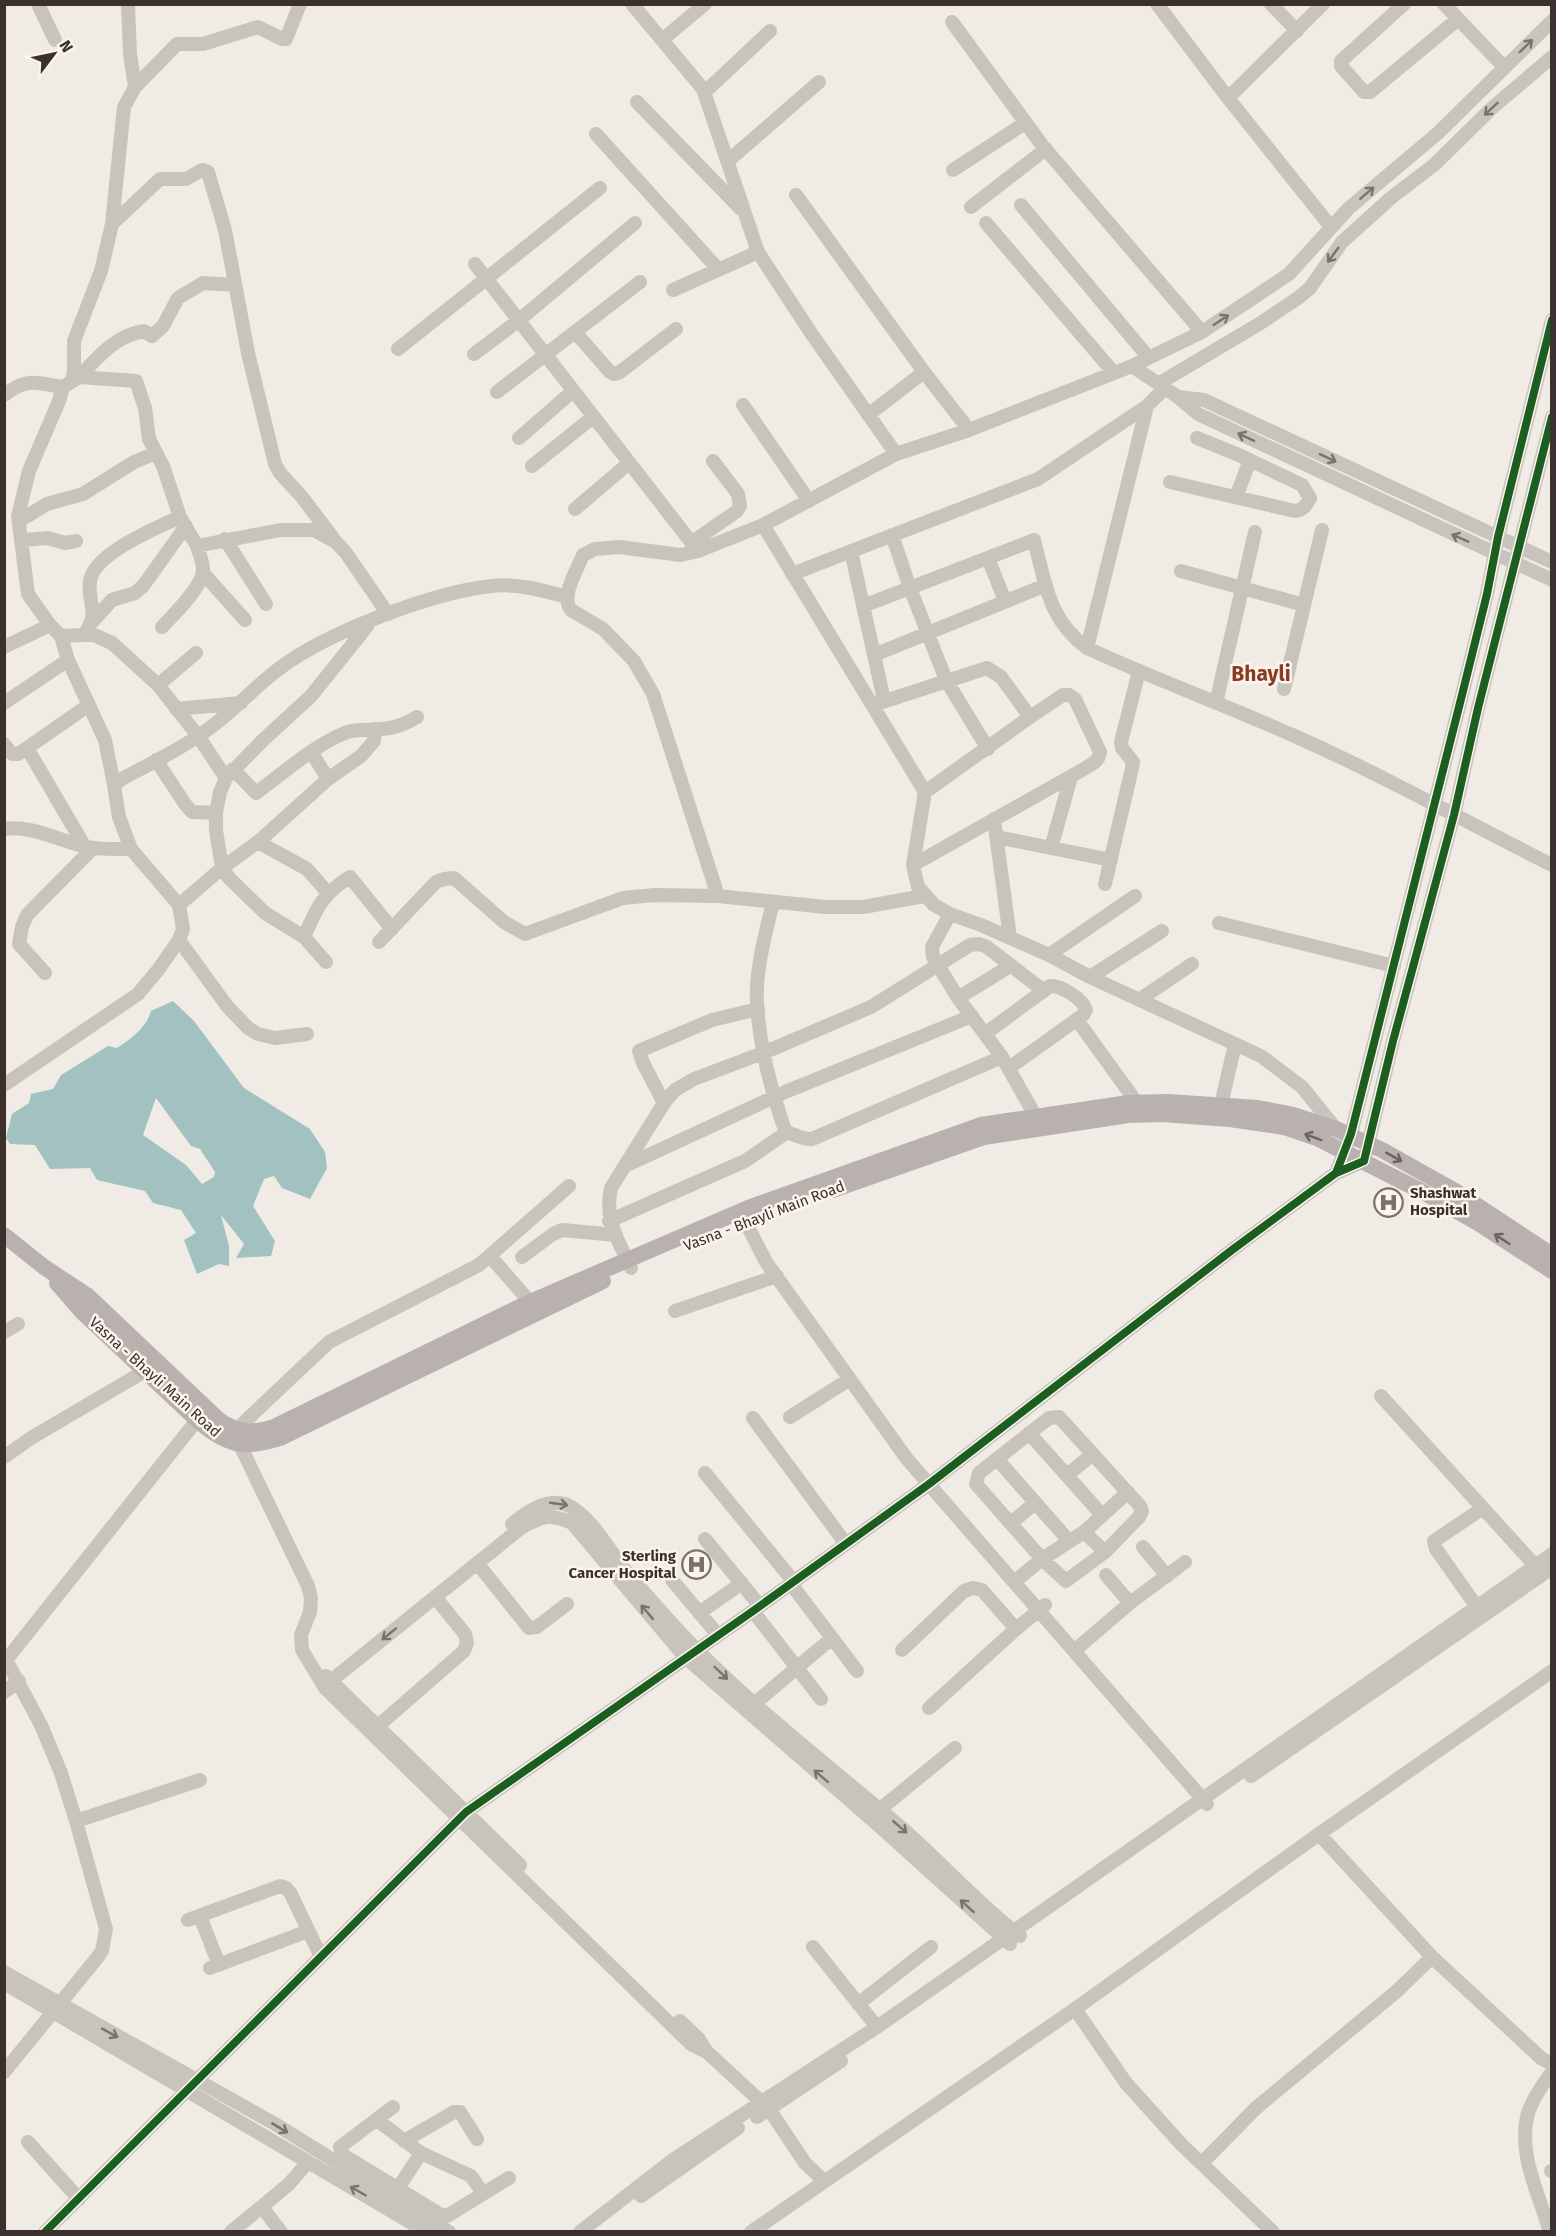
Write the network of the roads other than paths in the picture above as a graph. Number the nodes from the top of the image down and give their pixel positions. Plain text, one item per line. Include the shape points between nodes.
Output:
1 (38, 4) edge
2 (128, 4) edge
3 (300, 4) edge
4 (632, 4) edge
5 (705, 4) edge
6 (1157, 4) edge
7 (1271, 4) edge
8 (1323, 4) edge
9 (1404, 4) edge
10 (1444, 4) edge
11 (1458, 19) junction
12 (1551, 21) edge
13 (952, 22) dead end
14 (770, 31) dead end
15 (1297, 31) junction
16 (55, 40) dead end
17 (662, 40) junction
18 (1551, 57) edge
19 (1504, 67) junction
20 (819, 82) dead end
21 (135, 87) junction
22 (705, 92) junction
23 (1228, 98) junction
24 (637, 102) dead end
25 (1025, 123) junction
26 (596, 134) dead end
27 (1046, 149) junction
28 (728, 161) junction
29 (952, 170) dead end
30 (600, 188) dead end
31 (796, 195) dead end
32 (1021, 205) dead end
33 (971, 207) dead end
34 (745, 213) junction
35 (635, 223) dead end
36 (986, 223) dead end
37 (112, 224) junction
38 (1331, 226) junction
39 (758, 252) junction
40 (475, 264) dead end
41 (718, 269) junction
42 (487, 280) junction
43 (640, 282) dead end
44 (235, 285) junction
45 (673, 290) dead end
46 (1551, 320) edge
47 (518, 321) junction
48 (676, 329) dead end
49 (575, 332) junction
50 (1202, 332) junction
51 (398, 350) dead end
52 (474, 354) dead end
53 (545, 355) junction
54 (1149, 358) junction
55 (1132, 366) junction
56 (924, 372) junction
57 (1114, 373) junction
58 (68, 386) junction
59 (1161, 386) junction
60 (497, 392) dead end
61 (573, 392) junction
62 (4, 394) edge
63 (1178, 397) junction
64 (743, 405) dead end
65 (1147, 406) junction
66 (868, 415) junction
67 (593, 417) junction
68 (1551, 417) edge
69 (969, 430) junction
70 (519, 438) dead end
71 (1197, 438) dead end
72 (1284, 438) junction
73 (1276, 452) junction
74 (156, 453) junction
75 (896, 454) junction
76 (1250, 460) junction
77 (713, 461) dead end
78 (629, 463) junction
79 (532, 466) dead end
80 (1268, 468) junction
81 (1170, 482) dead end
82 (1236, 497) junction
83 (809, 501) junction
84 (575, 509) dead end
85 (19, 521) junction
86 (183, 521) junction
87 (763, 525) junction
88 (1322, 530) dead end
89 (1255, 532) dead end
90 (892, 535) junction
91 (1498, 537) junction
92 (23, 540) junction
93 (225, 540) junction
94 (76, 541) dead end
95 (336, 542) junction
96 (197, 546) junction
97 (694, 547) junction
98 (1518, 547) junction
99 (851, 551) junction
100 (1494, 553) junction
101 (988, 558) junction
102 (1551, 562) edge
103 (1515, 563) junction
104 (1181, 571) dead end
105 (203, 573) junction
106 (792, 574) junction
107 (1551, 580) edge
108 (1046, 585) junction
109 (910, 588) junction
110 (1243, 588) junction
111 (569, 592) junction
112 (1005, 602) junction
113 (266, 604) dead end
114 (1304, 605) junction
115 (863, 606) junction
116 (388, 614) junction
117 (245, 620) dead end
118 (372, 621) junction
119 (92, 622) junction
120 (50, 625) junction
121 (162, 627) dead end
122 (928, 633) junction
123 (84, 635) junction
124 (61, 636) junction
125 (4, 647) edge
126 (1087, 648) junction
127 (196, 653) dead end
128 (874, 655) junction
129 (69, 660) junction
130 (1139, 671) junction
131 (946, 680) junction
132 (158, 685) junction
133 (1284, 689) dead end
134 (878, 702) junction
135 (4, 703) edge
136 (241, 703) junction
137 (1216, 703) junction
138 (89, 705) junction
139 (176, 709) junction
140 (417, 717) dead end
141 (1030, 717) junction
142 (375, 729) junction
143 (198, 736) junction
144 (4, 744) edge
145 (27, 748) junction
146 (988, 749) junction
147 (312, 753) junction
148 (156, 760) junction
149 (230, 773) junction
150 (1071, 777) junction
151 (328, 779) junction
152 (114, 785) junction
153 (925, 792) junction
154 (1434, 803) junction
155 (216, 813) junction
156 (1454, 815) junction
157 (994, 819) junction
158 (4, 829) edge
159 (997, 837) junction
160 (258, 842) junction
161 (89, 847) junction
162 (1051, 848) junction
163 (131, 849) junction
164 (1111, 860) junction
165 (913, 865) junction
166 (1551, 865) edge
167 (222, 868) junction
168 (1105, 884) dead end
169 (328, 893) junction
170 (718, 896) junction
171 (924, 896) junction
172 (1135, 896) dead end
173 (773, 902) junction
174 (179, 905) junction
175 (950, 914) junction
176 (1219, 923) dead end
177 (393, 929) junction
178 (1162, 931) dead end
179 (304, 937) junction
180 (1010, 938) junction
181 (179, 940) junction
182 (379, 942) dead end
183 (1049, 955) junction
184 (326, 962) dead end
185 (937, 964) junction
186 (1192, 964) dead end
187 (1010, 966) junction
188 (1394, 966) junction
189 (45, 973) dead end
190 (1090, 977) junction
191 (1044, 990) junction
192 (958, 998) junction
193 (1139, 1000) junction
194 (758, 1009) junction
195 (972, 1016) junction
196 (1077, 1020) junction
197 (986, 1033) junction
198 (307, 1034) dead end
199 (1235, 1044) junction
200 (763, 1053) junction
201 (1006, 1063) junction
202 (4, 1085) edge
203 (774, 1097) junction
204 (664, 1103) junction
205 (1137, 1103) junction
206 (1221, 1105) junction
207 (1036, 1117) junction
208 (1344, 1132) junction
209 (786, 1133) junction
210 (1368, 1144) junction
211 (1346, 1152) junction
212 (1364, 1161) junction
213 (624, 1166) junction
214 (1336, 1173) junction
215 (569, 1186) dead end
216 (747, 1215) junction
217 (609, 1221) junction
218 (615, 1235) junction
219 (6, 1240) edge
220 (1551, 1255) edge
221 (490, 1256) junction
222 (522, 1257) dead end
223 (629, 1264) junction
224 (44, 1267) junction
225 (1551, 1271) edge
226 (777, 1276) junction
227 (530, 1302) junction
228 (675, 1311) dead end
229 (18, 1324) dead end
230 (4, 1332) edge
231 (144, 1371) junction
232 (850, 1379) junction
233 (1382, 1396) dead end
234 (790, 1417) dead end
235 (753, 1418) dead end
236 (197, 1420) junction
237 (1029, 1433) junction
238 (238, 1438) junction
239 (1093, 1454) junction
240 (4, 1457) edge
241 (997, 1459) junction
242 (705, 1473) dead end
243 (1067, 1475) junction
244 (932, 1481) junction
245 (1128, 1492) junction
246 (1035, 1503) junction
247 (1483, 1508) junction
248 (1102, 1515) junction
249 (1011, 1524) junction
250 (1084, 1532) junction
251 (705, 1539) dead end
252 (1069, 1541) junction
253 (846, 1544) junction
254 (1143, 1547) dead end
255 (1105, 1552) junction
256 (1551, 1554) edge
257 (1042, 1559) junction
258 (1185, 1562) dead end
259 (477, 1563) junction
260 (1543, 1569) edge
261 (1106, 1575) dead end
262 (1167, 1576) junction
263 (672, 1580) dead end
264 (1017, 1580) junction
265 (741, 1583) junction
266 (792, 1583) junction
267 (435, 1597) junction
268 (1130, 1603) junction
269 (567, 1604) dead end
270 (1477, 1606) junction
271 (1041, 1608) junction
272 (756, 1609) junction
273 (699, 1612) junction
274 (415, 1613) junction
275 (1016, 1629) junction
276 (718, 1635) junction
277 (832, 1638) junction
278 (1076, 1648) junction
279 (902, 1650) dead end
280 (691, 1653) junction
281 (6, 1658) edge
282 (311, 1665) junction
283 (797, 1668) junction
284 (858, 1671) dead end
285 (1551, 1671) edge
286 (332, 1680) junction
287 (19, 1681) junction
288 (4, 1692) edge
289 (821, 1699) dead end
290 (754, 1704) junction
291 (929, 1708) dead end
292 (378, 1726) junction
293 (955, 1748) dead end
294 (200, 1780) dead end
295 (1208, 1800) junction
296 (874, 1814) junction
297 (462, 1816) junction
298 (76, 1821) junction
299 (1319, 1834) junction
300 (308, 1931) junction
301 (1013, 1938) junction
302 (813, 1947) dead end
303 (931, 1947) dead end
304 (321, 1957) junction
305 (1432, 1957) junction
306 (4, 1972) edge
307 (4, 1983) edge
308 (858, 2004) junction
309 (56, 2009) junction
310 (1075, 2009) junction
311 (877, 2027) junction
312 (1551, 2064) edge
313 (4, 2072) edge
314 (1551, 2072) edge
315 (196, 2081) junction
316 (186, 2091) junction
317 (765, 2106) junction
318 (393, 2107) dead end
319 (377, 2120) junction
320 (477, 2139) dead end
321 (404, 2141) junction
322 (28, 2142) dead end
323 (422, 2153) junction
324 (308, 2162) junction
325 (1202, 2163) junction
326 (509, 2178) dead end
327 (824, 2181) junction
328 (483, 2193) junction
329 (392, 2197) junction
330 (79, 2199) junction
331 (262, 2206) junction
332 (1268, 2230) edge
333 (45, 2232) edge
334 (231, 2232) edge
335 (281, 2232) edge
336 (427, 2232) edge
337 (449, 2232) edge
338 (580, 2232) edge
339 (593, 2232) edge
340 (751, 2232) edge
341 (1550, 2232) edge

1 - 16 street
2 - 21 street
3 - 21 street via 286,39 258,27 203,44 177,44
4 - 17 street
5 - 17 street
6 - 23 street
7 - 15 street
8 - 15 street
9 - 11 street via 1341,61 1364,92 1370,92
10 - 11 street
11 - 19 street
19 -> 12 street
13 - 25 street
14 - 22 street
15 - 23 street
17 - 22 street
18 -> 59 street via 1434,165 1342,242 1310,288
38 -> 19 street via 1438,133
20 - 28 street
21 - 37 street via 124,107
22 - 28 street
23 - 38 street
24 - 34 street
25 - 27 street
25 - 29 street
26 - 41 street
27 - 33 street
27 - 50 street
28 - 34 street
30 - 42 street
31 - 56 street
32 - 54 street
34 - 39 street
35 - 47 street
36 - 57 street
37 - 44 street via 160,179 186,179 202,170 208,172 225,230
37 - 58 street via 102,271 74,341 74,371
50 -> 38 street via 1289,274
39 - 41 street
39 - 66 street
40 - 42 street
41 - 45 street
42 - 47 street
42 - 51 street
43 - 49 street
44 - 58 street via 203,283 178,298 163,326 152,336 144,331 132,333 107,348
44 - 95 street via 275,464
46 - 91 street
47 - 52 street
47 - 53 street
48 - 49 street via 614,374
49 - 53 street
50 - 54 street
53 - 60 street
53 - 61 street
54 - 55 street
55 - 57 street
55 - 59 street
56 - 66 street
56 - 69 street
57 - 69 street
58 - 62 street via 20,383
58 - 74 street via 136,381
58 - 85 street via 29,471
59 - 63 street
59 - 65 street
61 - 67 street
61 - 70 street
63 - 72 street via 1204,400
73 -> 63 street via 1198,414
64 - 83 street
65 - 90 street via 1038,479
65 - 126 street
66 - 75 street
67 - 78 street
67 - 79 street
68 - 98 street
69 - 75 street
71 - 76 street
72 - 73 street
72 -> 91 street
73 - 80 street
100 -> 73 street
74 - 85 street via 83,494 47,504
74 - 86 street
75 - 83 street
76 - 80 street
76 - 82 street
77 - 97 street via 738,494 740,506
78 - 84 street
78 - 97 street
80 - 82 street via 1302,485 1310,498 1302,510
81 - 82 street
83 - 87 street
85 - 92 street
86 - 96 street
86 - 119 street via 143,586 135,593 112,600
86 - 119 street via 131,540 97,567 90,578
87 - 97 street
87 - 106 street
88 - 114 street
89 - 110 street
90 - 99 street
90 - 109 street
91 - 98 street
91 - 100 street
92 - 94 street
92 - 120 street via 28,594
93 - 95 street via 280,530 314,530
93 - 96 street
93 - 113 street
95 - 116 street
96 - 105 street
97 - 111 street via 681,555 619,547 596,549 583,555
98 - 102 street
98 - 103 street
99 - 106 street
99 - 115 street
100 - 103 street
100 - 154 street
101 - 108 street via 1034,540
101 - 109 street
101 - 112 street
103 - 107 street
103 - 156 street
104 - 110 street
105 - 117 street
105 - 121 street
106 - 134 street
108 - 112 street
108 - 126 street via 1060,622
109 - 115 street
109 - 122 street
110 - 114 street
110 - 137 street
111 - 116 street via 492,586
111 - 170 street via 567,606 603,629 634,661 652,694
112 - 122 street
114 - 133 street
115 - 128 street
116 - 118 street
118 - 136 street via 289,662
118 - 149 street via 311,696
119 - 123 street
120 - 124 street
120 - 125 street
122 - 128 street
122 - 131 street
123 - 124 street
123 - 132 street via 112,643
124 - 129 street
126 - 130 street
127 - 132 street
128 - 134 street
129 - 135 street
129 - 138 street
130 - 137 street
130 - 164 street via 1122,742 1133,762
131 - 134 street
131 - 141 street via 987,668 994,671
131 - 146 street
132 - 139 street
134 - 153 street
136 - 139 street
136 - 143 street
137 - 154 street
138 - 145 street
138 - 152 street via 105,740
139 - 143 street
140 - 142 street via 403,725
141 - 146 street
141 - 150 street via 1063,695 1075,699 1100,752 1096,762
142 - 147 street via 343,733
142 - 151 street via 374,741 361,756
143 - 148 street
143 - 149 street
144 - 145 street via 12,754
145 - 161 street
146 - 153 street
147 - 149 street via 256,793
147 - 151 street
148 - 152 street
148 - 155 street via 192,812
149 - 155 street
150 - 157 street
150 - 162 street
151 - 160 street
152 - 163 street via 119,817
153 - 165 street
154 - 156 street
154 - 188 street
155 - 167 street
156 - 166 street
156 - 210 street
157 - 159 street
157 - 165 street
158 - 161 street via 28,829
159 - 162 street
159 - 180 street
160 - 167 street
160 - 169 street via 307,869
161 - 163 street
161 - 189 street via 27,915 21,927 19,944
162 - 164 street
163 - 174 street
164 - 168 street
165 - 171 street
167 - 174 street
167 - 179 street via 265,913
169 - 177 street via 350,877
169 - 179 street via 317,906
170 - 173 street
170 - 177 street via 623,898 525,934 504,922 454,878 444,879 436,882
171 - 173 street via 863,908
171 - 175 street
172 - 183 street
173 - 194 street via 762,946
174 - 181 street via 183,929
175 - 180 street
175 - 185 street via 932,947
176 - 188 street
177 - 182 street
178 - 190 street
179 - 184 street
180 - 183 street
181 - 198 street via 248,1028 275,1038
181 - 202 street via 138,994
183 - 190 street
185 - 187 street via 979,944
185 - 192 street
185 - 200 street via 871,1006
186 - 193 street
187 - 191 street
187 - 192 street
188 - 208 street
190 - 193 street
191 - 196 street via 1057,986 1083,1002 1086,1010
191 - 197 street
192 - 195 street
193 - 199 street
194 - 200 street
194 - 204 street via 712,1020 639,1051
195 - 197 street
195 - 203 street
196 - 201 street
196 - 205 street
197 - 201 street
199 - 206 street
199 - 208 street via 1261,1056 1295,1082
200 - 203 street
200 - 204 street via 694,1079 675,1090
201 - 207 street
201 - 209 street via 812,1139
203 - 209 street
203 - 213 street
204 - 213 street
205 - 206 main road, Vasna - Bhayli Main Road
205 - 207 main road, Vasna - Bhayli Main Road
206 - 208 main road, Vasna - Bhayli Main Road via 1294,1115
207 - 216 main road, Vasna - Bhayli Main Road via 981,1125
208 - 210 main road, Vasna - Bhayli Main Road
208 - 211 street
209 - 217 street via 745,1161
210 - 212 street
210 -> 220 main road, Vasna - Bhayli Main Road via 1455,1191
211 - 212 main road, Vasna - Bhayli Main Road
211 - 214 street
211 -> 216 main road, Vasna - Bhayli Main Road via 1284,1127 1204,1116 1128,1115 984,1137
212 - 214 street
225 -> 212 main road, Vasna - Bhayli Main Road via 1469,1218
213 - 217 street via 611,1188
214 - 244 street
215 - 221 street
216 - 223 main road, Vasna - Bhayli Main Road
216 - 226 street via 766,1262
216 - 244 street
217 - 218 street
218 - 222 street via 562,1230
218 - 223 street
219 - 224 main road, Vasna - Bhayli Main Road
221 - 227 street
221 - 238 street via 329,1342
223 - 227 main road, Vasna - Bhayli Main Road
223 - 238 main road, Vasna - Bhayli Main Road via 279,1438 260,1444
224 - 231 main road, Vasna - Bhayli Main Road via 82,1312
224 - 238 main road, Vasna - Bhayli Main Road via 88,1296
226 - 228 street
226 - 232 street
227 - 238 main road, Vasna - Bhayli Main Road via 274,1427
229 - 230 street
231 - 236 main road, Vasna - Bhayli Main Road
231 - 240 street
232 - 234 street
232 - 244 street via 907,1459
233 - 247 street
235 - 253 street
236 - 238 main road, Vasna - Bhayli Main Road via 214,1435
236 - 281 street
237 - 239 street via 1049,1418 1059,1418
237 - 241 street
237 - 243 street
238 - 282 street via 308,1586 310,1612 301,1635 302,1650
239 - 243 street
239 - 245 street
241 - 246 street
241 - 249 street via 978,1473 976,1484
242 - 266 street
243 - 248 street
244 - 253 street
244 - 264 street
245 - 248 street
245 - 255 street via 1142,1511
246 - 249 street
246 - 252 street
247 - 260 street
247 - 270 street via 1434,1541
248 - 250 street
249 - 257 street
250 - 252 street
250 - 255 street
251 - 265 street
252 - 257 street
253 - 266 street
254 - 262 street
255 - 257 street via 1066,1581
256 - 260 street
257 - 264 street
258 - 262 street
259 - 267 street
259 - 269 street via 529,1628 537,1627
280 -> 259 street via 573,1523 562,1518 550,1515 536,1519
260 - 270 street
260 - 295 street
261 - 268 street
262 - 268 street
263 - 273 street
264 - 271 street
265 - 272 street
265 - 273 street
266 - 272 street
266 - 277 street
267 - 274 street
267 - 292 street via 465,1634 464,1651
268 - 278 street
270 - 295 street
271 - 275 street
271 - 278 street
272 - 276 street
272 - 283 street
273 - 276 street
274 -> 280 street via 513,1523 547,1503 561,1502 588,1522
274 -> 286 street
275 - 279 street via 982,1590 973,1588 964,1591
275 - 291 street
276 - 280 street
277 - 283 street
277 - 284 street
278 - 295 street
280 -> 290 street
296 -> 280 street
280 - 297 street
281 - 287 street
282 - 286 street
282 - 297 street via 325,1688
283 - 289 street
283 - 290 street
285 - 299 street
286 - 292 street
287 - 288 street
287 - 298 street via 61,1773
290 - 296 street
292 - 297 street
293 - 296 street
294 - 298 street
295 - 301 street
296 - 301 street
297 - 304 street
297 - 317 street
298 - 309 street via 106,1929 102,1951
299 - 305 street
299 - 310 street
300 - 300 street via 291,1894 280,1886 194,1918 214,1967
300 - 304 street
301 - 311 street
301 - 317 street
302 - 308 street
303 - 308 street
304 - 315 street
305 - 312 street
305 - 325 street via 1256,2109
306 - 309 street
307 - 309 street
308 - 311 street
309 - 313 street
309 -> 315 street
309 - 316 street
310 - 325 street via 1126,2083
310 - 327 street
311 - 317 street
314 - 341 street via 1529,2112 1524,2136 1530,2170
315 - 316 street
315 -> 329 street via 275,2124
316 - 324 street
316 - 330 street
317 - 327 street via 805,2163
317 - 338 street via 675,2158
317 - 339 street
318 - 319 street
319 - 321 street
319 - 329 street via 339,2150
320 - 321 street via 460,2112 454,2112
321 - 323 street
322 - 330 street
323 - 328 street via 471,2176
323 - 329 street
329 -> 324 street
324 - 331 street
325 - 332 street
326 - 328 street
327 - 340 street
328 - 329 street via 447,2216
329 - 336 street
329 - 337 street
330 - 333 street
331 - 334 street
331 - 335 street

